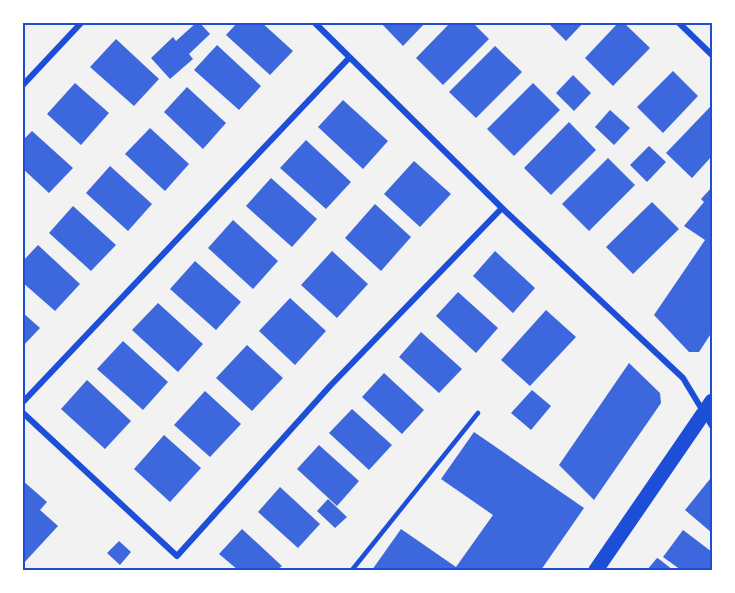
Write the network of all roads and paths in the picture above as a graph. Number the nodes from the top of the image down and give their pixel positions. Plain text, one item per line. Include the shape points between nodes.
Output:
1 (82, 22) edge
2 (314, 22) edge
3 (678, 22) edge
4 (712, 55) edge
5 (349, 58) junction
6 (22, 86) edge
7 (502, 208) junction
8 (22, 403) edge
9 (22, 412) edge
10 (478, 413) dead end
11 (710, 413) edge
12 (352, 570) edge
13 (596, 570) edge

1 - 6 street
2 - 5 street
3 - 4 street
5 - 7 street
5 - 8 street
7 - 9 street via 330,386 177,556
7 - 11 street via 683,378
10 - 12 lane
11 - 13 main road

